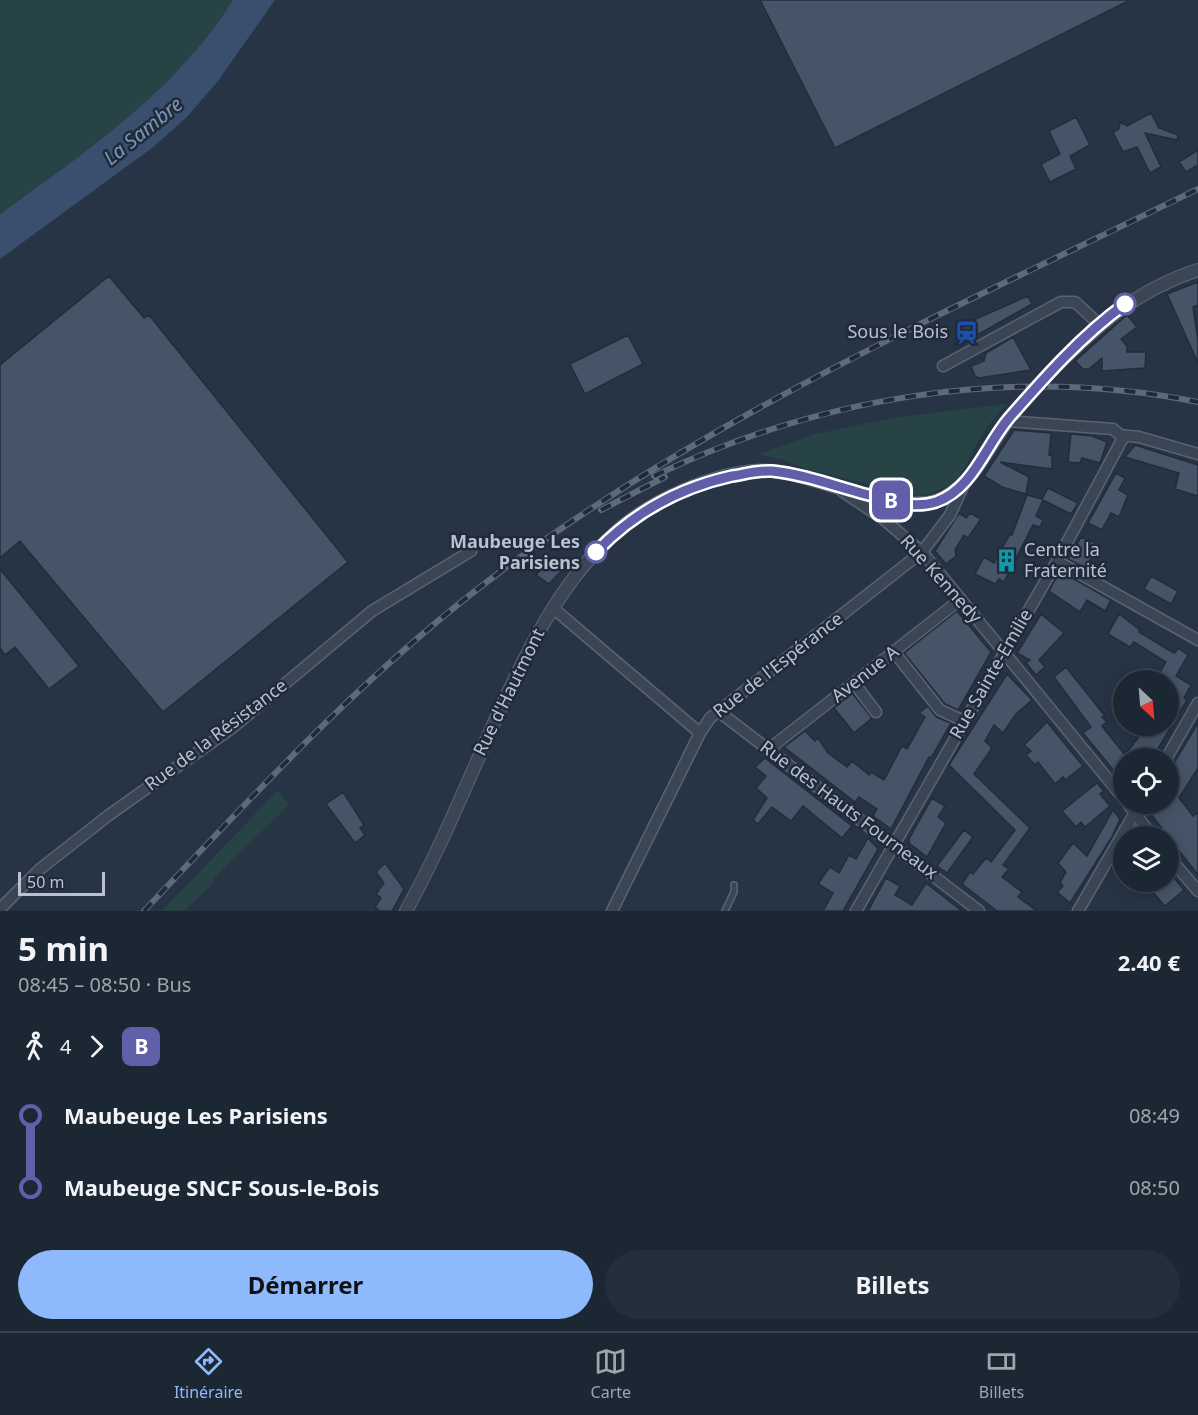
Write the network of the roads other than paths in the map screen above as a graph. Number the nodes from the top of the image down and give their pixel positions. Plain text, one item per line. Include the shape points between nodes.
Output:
1 (1198, 270) edge
2 (1099, 324) junction
3 (944, 366) dead end
4 (1007, 421) junction
5 (1124, 436) junction
6 (1198, 454) edge
7 (966, 482) junction
8 (834, 486) junction
9 (471, 552) dead end
10 (922, 552) junction
11 (1057, 561) junction
12 (961, 599) junction
13 (553, 608) junction
14 (1198, 640) edge
15 (894, 652) junction
16 (1004, 652) junction
17 (854, 683) junction
18 (1198, 704) edge
19 (718, 711) junction
20 (876, 712) dead end
21 (964, 721) junction
22 (699, 733) junction
23 (1172, 748) edge
24 (769, 749) junction
25 (1113, 786) edge
26 (1130, 814) edge
27 (895, 845) junction
28 (1179, 869) edge
29 (734, 885) dead end
30 (1198, 891) edge
31 (0, 909) edge
32 (409, 910) edge
33 (612, 911) edge
34 (725, 911) edge
35 (856, 911) edge
36 (979, 911) edge
37 (1078, 911) edge

1 - 2 street, Rue d'Hautmont via 1138,296
2 - 3 street via 1075,302 1060,302
2 - 4 street, Rue d'Hautmont, bridge
4 - 5 street via 1108,429
4 - 7 street, Rue d'Hautmont
5 - 6 street
5 - 11 street, Rue Sainte-Emilie
7 - 8 street, Rue d'Hautmont via 946,497 923,505 908,505
7 - 10 street, Rue de l'Espérance via 950,515
8 - 10 street, Rue Kennedy via 882,518
8 - 13 street, Rue d'Hautmont via 782,472 759,472 704,483 670,496 611,536
9 - 31 street, Rue de la Résistance via 372,611 232,728 40,869
10 - 12 street, Rue Kennedy
10 - 19 street, Rue de l'Espérance
11 - 14 street
11 - 16 street, Rue Sainte-Emilie
12 - 15 street, Avenue A
12 - 16 street, Rue Kennedy
13 - 22 street
13 - 32 street, Rue d'Hautmont via 526,652
15 - 17 street, Avenue A
15 - 21 street via 940,710
16 - 21 street, Rue Sainte-Emilie
16 - 25 street, Rue Kennedy
17 - 20 street
17 - 24 street, Avenue A
18 - 23 street
19 - 22 street, Rue de l'Espérance
19 - 24 street, Rue des Hauts Fourneaux
21 - 27 street, Rue Sainte-Emilie
22 - 33 street, Rue de l'Espérance
24 - 27 street, Rue des Hauts Fourneaux
26 - 37 street
27 - 35 street, Rue Sainte-Emilie
27 - 36 street, Rue des Hauts Fourneaux
28 - 30 street
29 - 34 lane

